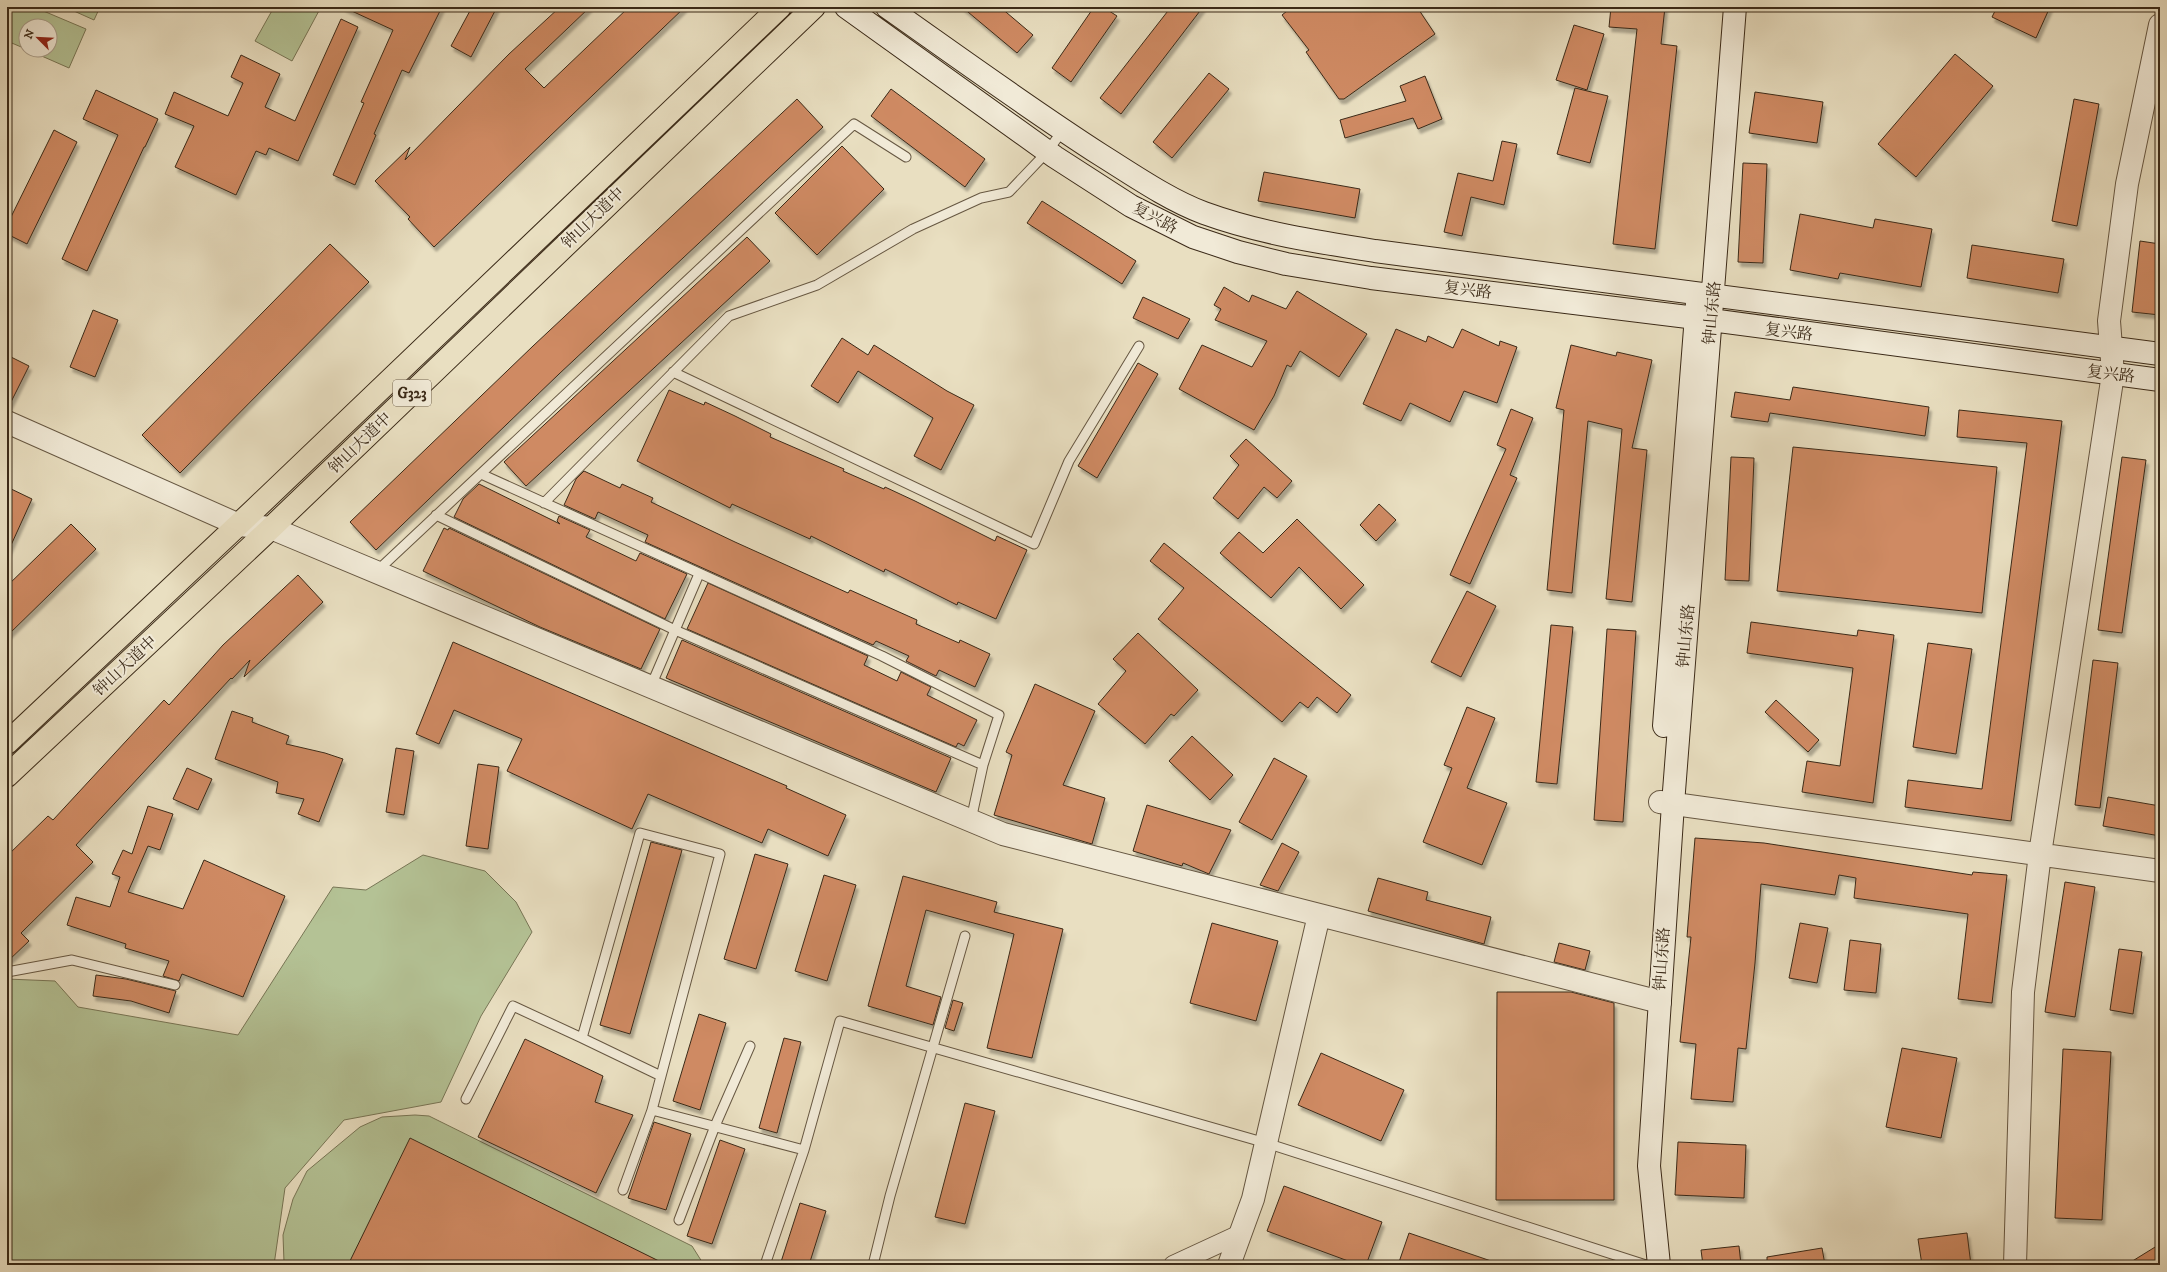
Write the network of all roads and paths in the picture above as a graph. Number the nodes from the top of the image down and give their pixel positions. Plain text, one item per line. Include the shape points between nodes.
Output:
1 (780, 7) edge
2 (814, 7) edge
3 (846, 7) edge
4 (887, 7) edge
5 (1720, 7) edge
6 (1735, 7) edge
7 (2160, 25) edge
8 (1063, 130) junction
9 (1047, 152) junction
10 (906, 157) dead end
11 (1706, 293) junction
12 (1703, 320) junction
13 (1140, 346) dead end
14 (2110, 347) junction
15 (2160, 354) edge
16 (673, 372) junction
17 (2113, 374) junction
18 (2160, 380) edge
19 (7, 422) edge
20 (481, 474) junction
21 (544, 502) junction
22 (436, 515) junction
23 (239, 524) junction
24 (271, 528) junction
25 (376, 572) junction
26 (699, 574) junction
27 (675, 630) junction
28 (651, 686) junction
29 (7, 743) edge
30 (983, 765) junction
31 (7, 776) edge
32 (1666, 803) junction
33 (972, 820) junction
34 (2040, 854) junction
35 (2160, 871) edge
36 (1319, 915) junction
37 (965, 936) dead end
38 (7, 972) edge
39 (174, 985) dead end
40 (1654, 1000) junction
41 (582, 1038) junction
42 (750, 1046) dead end
43 (933, 1048) junction
44 (661, 1076) junction
45 (466, 1099) dead end
46 (652, 1110) junction
47 (715, 1126) junction
48 (1266, 1144) junction
49 (804, 1150) junction
50 (623, 1190) dead end
51 (679, 1220) dead end
52 (1240, 1234) junction
53 (765, 1265) edge
54 (873, 1265) edge
55 (1173, 1265) edge
56 (1229, 1265) edge
57 (1647, 1265) edge
58 (1659, 1265) edge
59 (2016, 1265) edge

1 - 23 highway, 钟山大道中 / G323
2 - 24 highway, 钟山大道中 / G323
3 - 9 main road, 复兴路
4 - 8 main road, 复兴路
5 - 11 main road, 钟山东路
6 - 11 main road, 钟山东路
7 - 14 main road via 2127,184 2110,321
8 - 9 lane
8 - 11 main road, 复兴路 via 1151,186 1203,212 1253,228 1375,251
9 - 12 main road, 复兴路 via 1131,206 1192,237 1238,252 1286,264 1371,278
9 - 16 lane via 1009,192 981,198 912,229 817,284 729,316
10 - 20 lane via 854,124
11 - 12 main road, 钟山东路
11 - 14 main road, 复兴路
12 - 17 main road, 复兴路
12 - 32 main road, 钟山东路 via 1668,653
13 - 16 lane via 1069,460 1034,544
14 - 15 main road, 复兴路
14 - 17 main road
16 - 21 lane
17 - 18 main road, 复兴路
17 - 34 main road
19 - 23 main road
20 - 21 lane
20 - 22 lane
21 - 26 lane
22 - 25 lane
22 - 27 lane
23 - 24 main road
23 - 29 highway, 钟山大道中 / G323
24 - 25 main road
24 - 31 highway, 钟山大道中 / G323
25 - 28 main road
26 - 27 lane
26 - 30 lane via 882,656 999,715
27 - 28 lane
27 - 30 lane
28 - 33 main road
30 - 33 lane
32 - 34 main road
32 - 40 main road, 钟山东路
33 - 36 main road via 1004,834
34 - 35 main road
34 - 59 main road via 2023,992
36 - 40 main road
36 - 48 main road
37 - 43 lane
38 - 39 lane via 72,960
40 - 57 main road, 钟山东路 via 1639,1169
40 - 58 main road, 钟山东路 via 1648,1166
41 - 44 lane
41 - 44 lane via 640,833 720,854
41 - 45 lane via 513,1006
42 - 47 lane
43 - 48 lane
43 - 49 lane via 840,1021
43 - 54 lane via 890,1196
44 - 46 lane
46 - 47 lane
46 - 50 lane
47 - 49 lane
47 - 51 lane
48 - 52 main road via 1253,1199
48 - 57 lane
49 - 53 lane
52 - 55 street
52 - 56 main road

